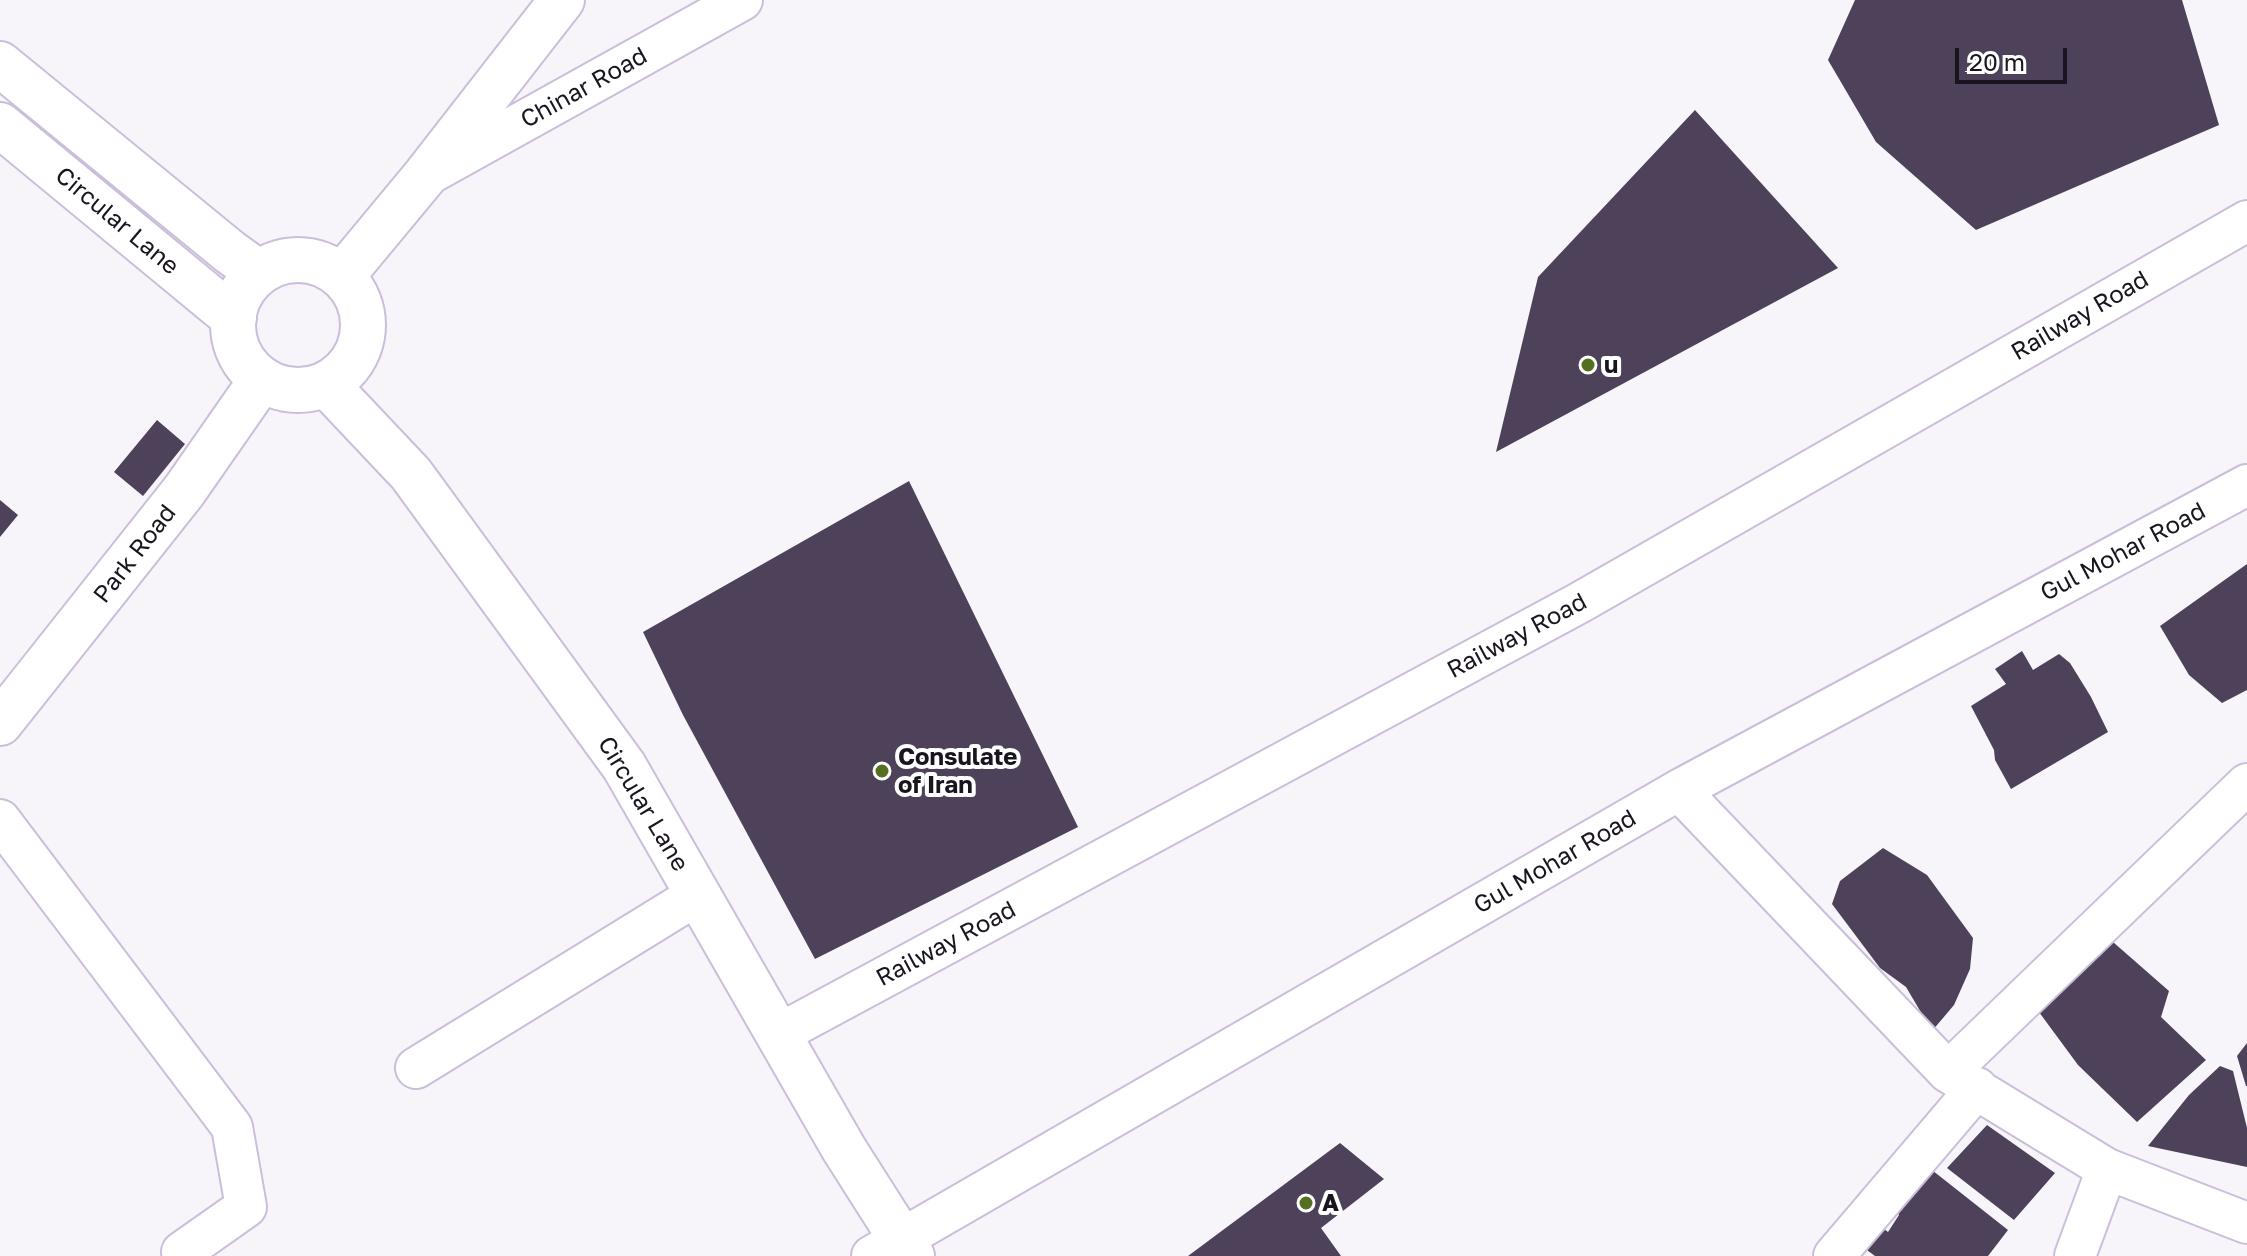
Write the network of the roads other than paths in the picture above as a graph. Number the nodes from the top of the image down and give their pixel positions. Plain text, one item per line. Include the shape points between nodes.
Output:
1 (562, 0) edge
2 (742, 0) edge
3 (0, 64) edge
4 (0, 125) edge
5 (425, 176) junction
6 (2247, 221) edge
7 (259, 273) junction
8 (342, 276) junction
9 (234, 318) junction
10 (262, 379) junction
11 (326, 384) junction
12 (2247, 485) edge
13 (0, 723) edge
14 (2247, 784) edge
15 (1679, 790) junction
16 (0, 820) edge
17 (697, 895) junction
18 (777, 1035) junction
19 (416, 1068) dead end
20 (1963, 1080) junction
21 (2107, 1169) junction
22 (2247, 1223) edge
23 (895, 1251) edge
24 (182, 1252) dead end
25 (1834, 1256) edge
26 (2075, 1256) edge

1 - 5 street
2 - 5 street, Chinar Road
3 - 7 street
4 - 9 street, Circular Lane
5 - 8 street
6 - 18 street, Railway Road via 1579,603
7 - 8 street via 287,261 306,260
7 - 9 street via 241,295
8 - 11 street via 360,303 363,334 350,364
9 - 10 street via 241,355
10 - 11 street via 293,390
10 - 13 street, Park Road via 184,491
11 - 17 street, Circular Lane via 411,474 624,766
12 - 15 street, Gul Mohar Road
14 - 20 street
15 - 20 street
15 - 23 street, Gul Mohar Road
16 - 24 street via 232,1127 246,1207
17 - 18 street, Circular Lane
17 - 19 street
18 - 23 street, Circular Lane
20 - 21 street
20 - 25 street
21 - 22 street
21 - 26 street

